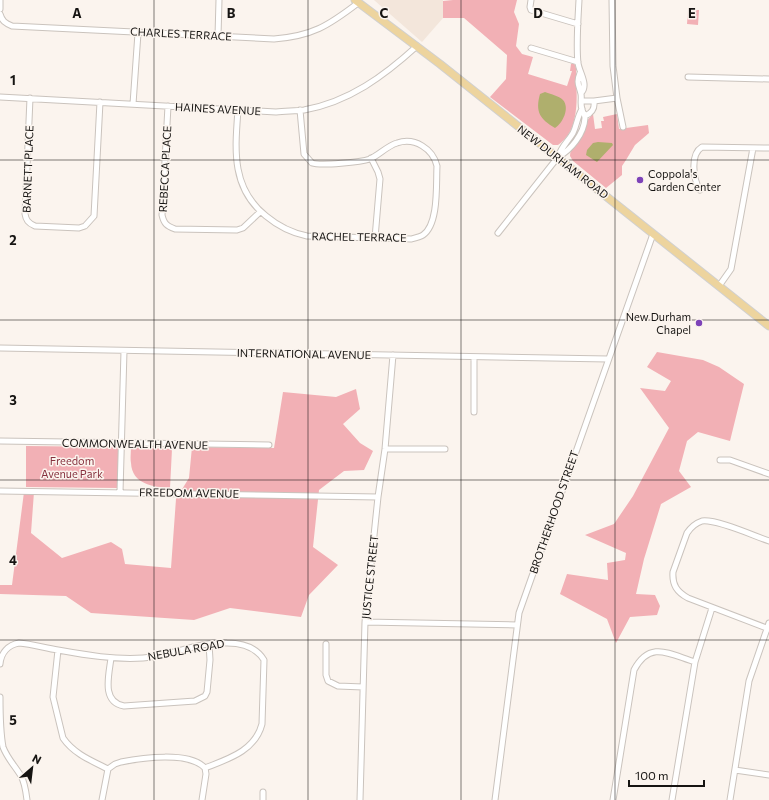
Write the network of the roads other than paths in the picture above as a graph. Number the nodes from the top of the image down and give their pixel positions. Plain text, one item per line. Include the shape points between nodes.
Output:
1 (0, 0) edge
2 (220, 0) edge
3 (531, 0) edge
4 (579, 0) edge
5 (612, 0) edge
6 (356, 1) edge
7 (0, 9) edge
8 (0, 14) edge
9 (578, 24) junction
10 (138, 33) junction
11 (218, 36) junction
12 (417, 46) junction
13 (531, 48) dead end
14 (578, 62) junction
15 (688, 77) dead end
16 (769, 79) edge
17 (0, 97) edge
18 (30, 98) junction
19 (617, 98) junction
20 (582, 101) junction
21 (594, 101) junction
22 (100, 102) junction
23 (133, 104) junction
24 (168, 106) junction
25 (582, 109) junction
26 (238, 110) junction
27 (300, 110) junction
28 (585, 116) junction
29 (623, 127) dead end
30 (753, 148) junction
31 (769, 148) edge
32 (558, 157) junction
33 (371, 158) junction
34 (700, 190) dead end
35 (260, 212) junction
36 (498, 233) dead end
37 (653, 234) junction
38 (375, 238) junction
39 (719, 286) junction
40 (769, 326) edge
41 (0, 348) edge
42 (124, 351) junction
43 (393, 355) junction
44 (474, 357) junction
45 (608, 359) junction
46 (474, 412) dead end
47 (0, 441) edge
48 (121, 444) junction
49 (269, 445) dead end
50 (384, 449) junction
51 (445, 449) dead end
52 (720, 460) dead end
53 (769, 474) edge
54 (0, 492) edge
55 (120, 492) junction
56 (378, 497) junction
57 (769, 541) edge
58 (712, 608) junction
59 (365, 622) junction
60 (769, 623) edge
61 (517, 625) junction
62 (768, 629) edge
63 (208, 644) junction
64 (326, 644) dead end
65 (58, 650) junction
66 (110, 658) junction
67 (695, 662) junction
68 (0, 664) edge
69 (363, 687) junction
70 (0, 697) edge
71 (205, 768) junction
72 (108, 769) junction
73 (735, 770) junction
74 (769, 775) edge
75 (263, 792) dead end
76 (27, 800) edge
77 (102, 800) edge
78 (202, 800) edge
79 (263, 800) edge
80 (360, 800) edge
81 (495, 800) edge
82 (613, 800) edge
83 (672, 800) edge
84 (730, 800) edge

1 - 7 street
2 - 11 street
3 - 9 street via 531,10
4 - 9 street
5 - 19 street via 613,66
6 - 11 street, CHARLES TERRACE via 334,21 293,38
6 - 12 main road, NEW DURHAM ROAD
8 - 10 street, CHARLES TERRACE via 6,23 12,26
9 - 14 street
10 - 11 street, CHARLES TERRACE
10 - 23 street
12 - 27 street, HAINES AVENUE via 391,69 352,94
12 - 32 main road, NEW DURHAM ROAD
13 - 14 street
14 - 20 street via 584,85 581,92
15 - 16 street
17 - 18 street, HAINES AVENUE
18 - 22 street, HAINES AVENUE
18 - 22 street, BARNETT PLACE via 25,214 26,220 34,226 79,228 85,226 94,216
19 - 21 street
19 - 29 street
20 - 21 street
20 - 25 street
21 - 28 street via 594,108
22 - 23 street, HAINES AVENUE
23 - 24 street, HAINES AVENUE
24 - 26 street, HAINES AVENUE
24 - 35 street, REBECCA PLACE via 163,222 175,229 237,230 243,228
25 - 28 street
25 - 32 street via 573,133 561,147
26 - 27 street, HAINES AVENUE
26 - 35 street, RACHEL TERRACE via 238,171 248,198
27 - 33 street, RACHEL TERRACE via 304,154 312,163 317,165
28 - 32 street via 577,139 567,152
30 - 31 street
30 - 34 street via 702,146 695,155 695,180
30 - 39 street via 731,269
32 - 36 street
32 - 37 main road, NEW DURHAM ROAD
33 - 38 street via 380,179
33 - 38 street, RACHEL TERRACE via 396,143 405,142 427,149 436,160 437,166 434,215 429,229 422,236 411,239
35 - 38 street, RACHEL TERRACE via 296,234
37 - 39 main road, NEW DURHAM ROAD
37 - 45 street, BROTHERHOOD STREET
39 - 40 main road, NEW DURHAM ROAD
41 - 42 street, INTERNATIONAL AVENUE
42 - 43 street, INTERNATIONAL AVENUE
42 - 48 street
43 - 44 street, INTERNATIONAL AVENUE
43 - 50 street, JUSTICE STREET
44 - 45 street, INTERNATIONAL AVENUE
44 - 46 street
45 - 61 street, BROTHERHOOD STREET via 518,613
47 - 48 street, COMMONWEALTH AVENUE
48 - 49 street, COMMONWEALTH AVENUE
48 - 55 street
50 - 51 street
50 - 56 street, JUSTICE STREET
52 - 53 street via 730,460
54 - 55 street, FREEDOM AVENUE
55 - 56 street, FREEDOM AVENUE
56 - 59 street, JUSTICE STREET
57 - 58 street via 714,522 698,523 690,529 673,572 673,584 682,595
58 - 62 street
58 - 67 street
59 - 61 street
59 - 69 street, JUSTICE STREET
60 - 62 street
61 - 81 street, BROTHERHOOD STREET
62 - 73 street via 749,681
63 - 66 street, NEBULA ROAD via 145,658
63 - 66 street via 210,660 207,692 201,699 189,702 124,706 115,704 108,691
63 - 71 street, NEBULA ROAD via 229,643 250,647 261,655 264,665 262,724 258,734 234,757
64 - 69 street via 328,681 338,686
65 - 66 street, NEBULA ROAD
65 - 68 street, NEBULA ROAD via 13,644 5,650
65 - 72 street via 53,697 64,738 78,754
67 - 82 street via 658,651 649,652 639,660 634,670
67 - 83 street
69 - 80 street, JUSTICE STREET
70 - 76 street via 3,746 21,776
71 - 72 street via 198,762 160,757 121,762
71 - 78 street
72 - 77 street
73 - 74 street
73 - 84 street
75 - 79 street

